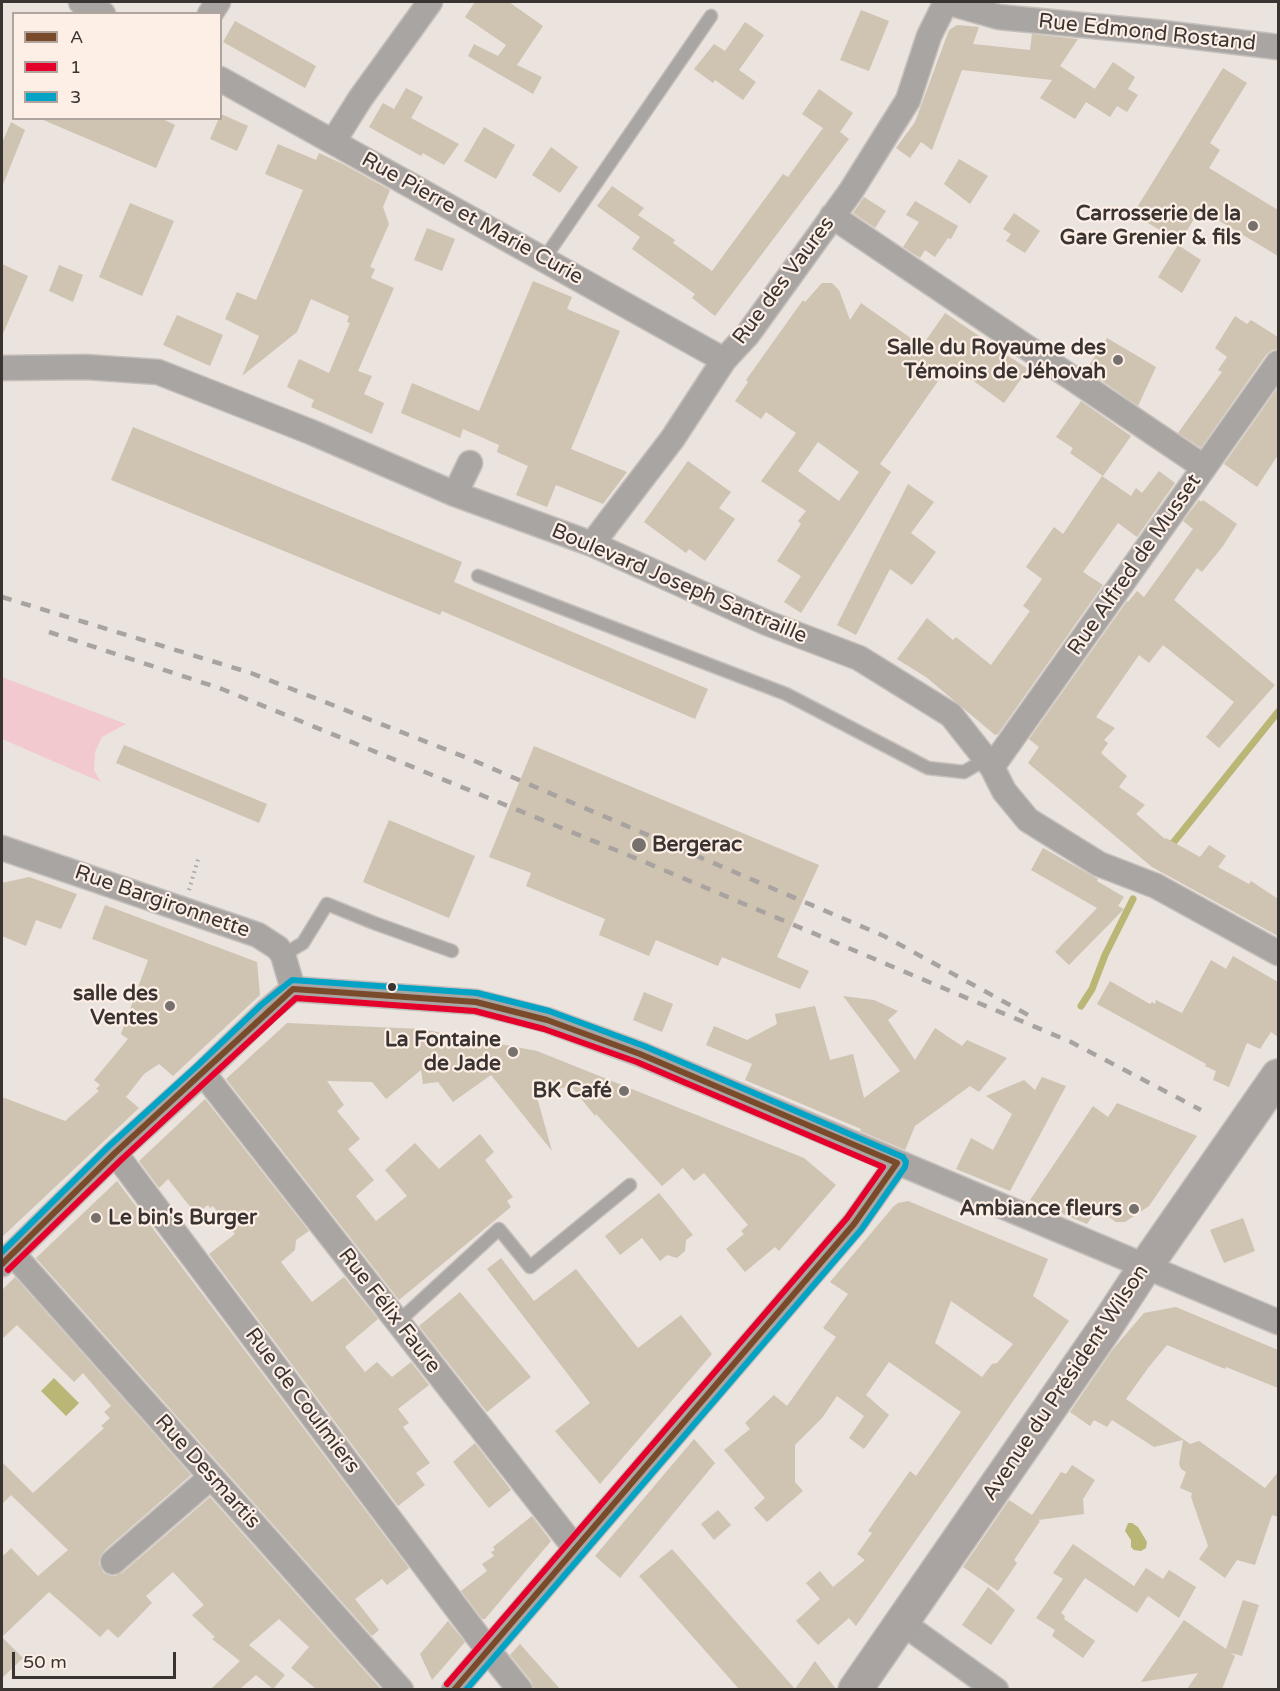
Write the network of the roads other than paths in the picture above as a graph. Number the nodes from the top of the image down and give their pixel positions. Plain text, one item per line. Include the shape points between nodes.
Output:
1 (81, 2) edge
2 (430, 2) edge
3 (946, 2) edge
4 (99, 12) edge
5 (711, 16) dead end
6 (1278, 47) edge
7 (222, 80) edge
8 (333, 142) junction
9 (832, 216) junction
10 (544, 259) junction
11 (724, 360) junction
12 (1278, 363) edge
13 (2, 368) edge
14 (470, 463) dead end
15 (1204, 467) junction
16 (455, 494) junction
17 (592, 544) junction
18 (478, 576) dead end
19 (989, 763) junction
20 (8, 856) edge
21 (452, 951) dead end
22 (1278, 953) edge
23 (283, 955) junction
24 (293, 989) junction
25 (203, 1073) junction
26 (1278, 1076) edge
27 (115, 1153) junction
28 (897, 1163) junction
29 (630, 1185) dead end
30 (7, 1259) edge
31 (1145, 1267) junction
32 (398, 1322) junction
33 (1278, 1322) edge
34 (212, 1477) junction
35 (575, 1548) junction
36 (113, 1562) dead end
37 (901, 1622) junction
38 (488, 1650) junction
39 (401, 1689) edge
40 (454, 1689) edge
41 (520, 1689) edge
42 (855, 1689) edge
43 (996, 1689) edge

1 - 4 street
2 - 8 street
3 - 6 street, Rue Edmond Rostand via 999,17
3 - 9 street, Rue des Vaures via 929,36 908,100
5 - 10 lane
7 - 8 street, Rue Pierre et Marie Curie
8 - 10 street, Rue Pierre et Marie Curie
9 - 11 street, Rue des Vaures via 748,334
9 - 15 street
10 - 11 street, Rue Pierre et Marie Curie
11 - 17 street, Rue des Vaures via 673,438
12 - 15 street, Rue Alfred de Musset
13 - 16 street, Boulevard Joseph Santraille via 86,367 158,372
14 - 16 street
15 - 19 street, Rue Alfred de Musset
16 - 17 street, Boulevard Joseph Santraille
17 - 19 street, Boulevard Joseph Santraille via 767,623 859,658 951,714
18 - 19 lane via 786,694 928,768 964,772
19 - 22 street, Boulevard Joseph Santraille via 1004,791 1028,819 1099,864 1156,885
20 - 23 street, Rue Bargironnette via 258,935
21 - 23 lane via 327,904 303,943
23 - 24 street
24 - 25 street
24 - 28 street via 476,1002 547,1020 640,1054
25 - 27 street
25 - 32 street, Rue Félix Faure
26 - 31 main road, Avenue du Président Wilson
27 - 30 street
27 - 38 street, Rue de Coulmiers
28 - 31 street
28 - 35 street via 854,1224
29 - 32 lane via 530,1267 499,1229
30 - 34 street, Rue Desmartis
31 - 33 street
31 - 37 main road, Avenue du Président Wilson
32 - 35 street, Rue Félix Faure
34 - 36 street
34 - 39 street, Rue Desmartis
35 - 38 street
37 - 42 main road, Avenue du Président Wilson
37 - 43 street
38 - 40 street
38 - 41 street, Rue de Coulmiers

